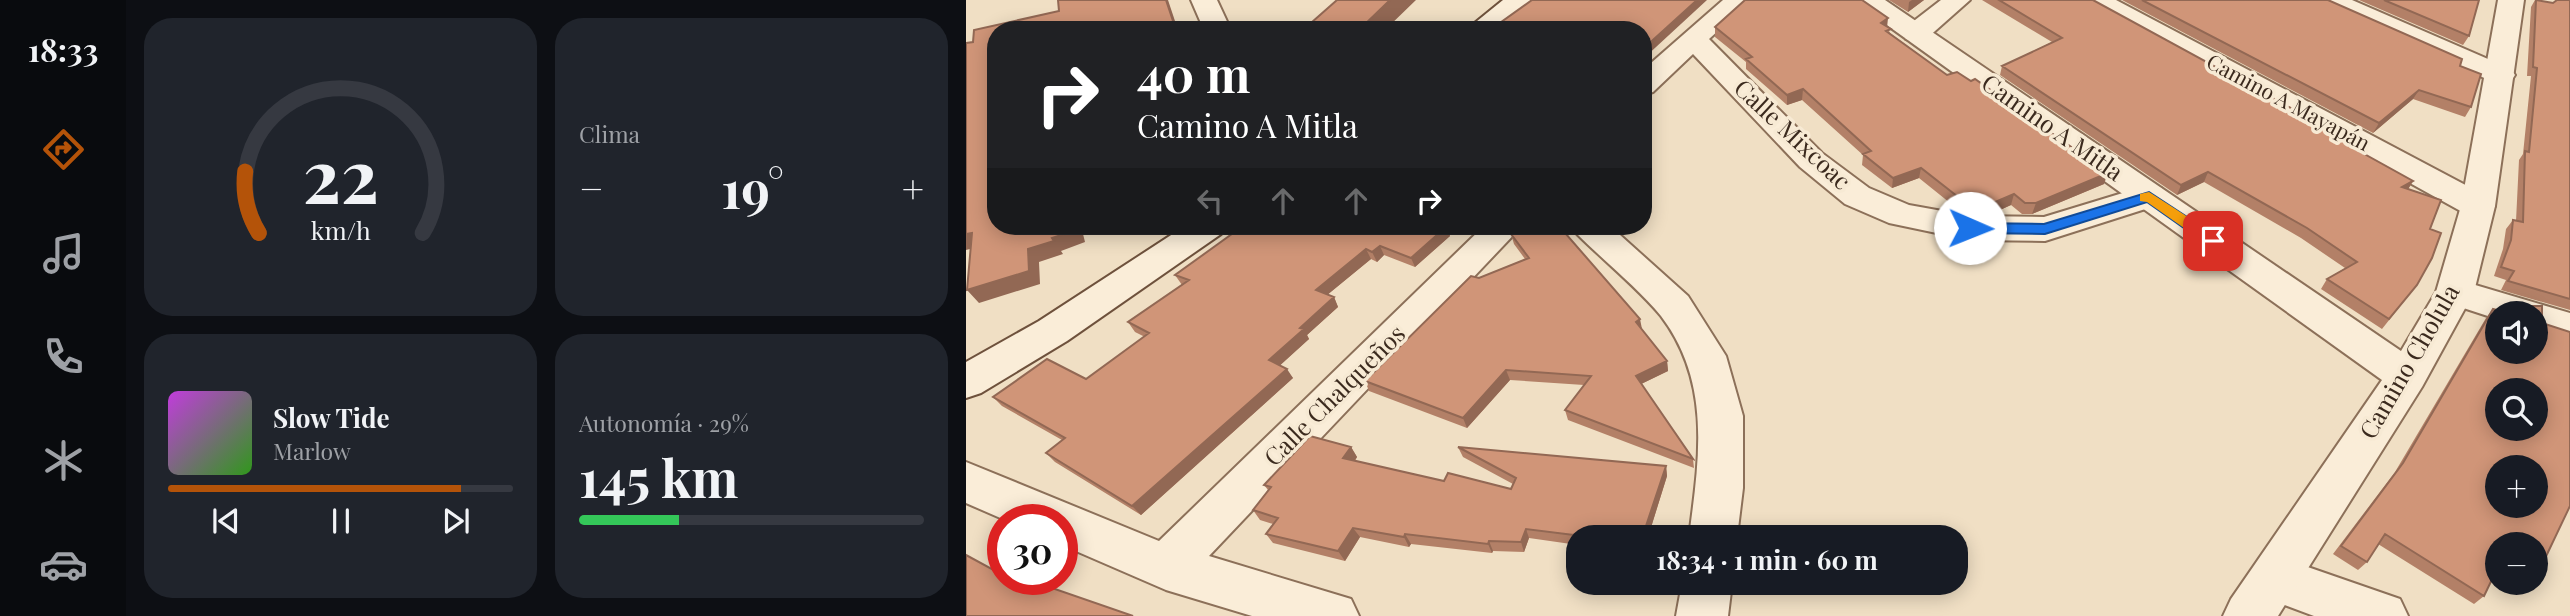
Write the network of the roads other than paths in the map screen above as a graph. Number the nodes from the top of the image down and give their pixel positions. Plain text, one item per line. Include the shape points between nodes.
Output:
1 (1204, 0) edge
2 (1519, 0) edge
3 (1739, 0) edge
4 (1868, 0) edge
5 (1957, 0) edge
6 (2097, 0) edge
7 (2330, 0) edge
8 (2511, 0) edge
9 (1214, 21) edge
10 (1491, 21) edge
11 (1916, 33) junction
12 (1693, 38) junction
13 (2501, 75) junction
14 (1652, 77) edge
15 (2149, 197) junction
16 (2478, 206) junction
17 (1196, 235) edge
18 (1495, 235) edge
19 (1599, 235) edge
20 (2455, 292) junction
21 (2485, 301) edge
22 (2548, 321) edge
23 (2570, 327) edge
24 (2407, 376) junction
25 (966, 382) edge
26 (966, 482) edge
27 (1018, 504) edge
28 (1715, 525) edge
29 (1078, 529) edge
30 (1166, 567) junction
31 (1705, 595) edge
32 (2262, 597) edge
33 (1333, 616) edge
34 (1702, 616) edge
35 (2382, 616) edge

1 - 9 street
2 - 10 street
3 - 12 street
4 - 11 street, Camino A Mitla
5 - 11 street
6 - 16 street, Camino A Mayapán
7 - 13 street
8 - 13 street, Camino Cholula
11 - 15 street, Camino A Mitla
12 - 14 street
12 - 15 street, Calle Mixcoac via 1811,160 1857,196 1901,215 1970,228 2045,229
13 - 16 street, Camino Cholula
15 - 24 street, Camino A Mitla
16 - 20 street, Camino Cholula
17 - 25 street via 1053,331
18 - 30 street, Calle Chalqueños
19 - 28 street via 1674,306 1706,356 1721,416
20 - 21 street
20 - 24 street, Camino Cholula
22 - 23 street
24 - 32 street, Camino Cholula
26 - 27 street
29 - 30 street
30 - 33 street
31 - 34 street
32 - 35 street

